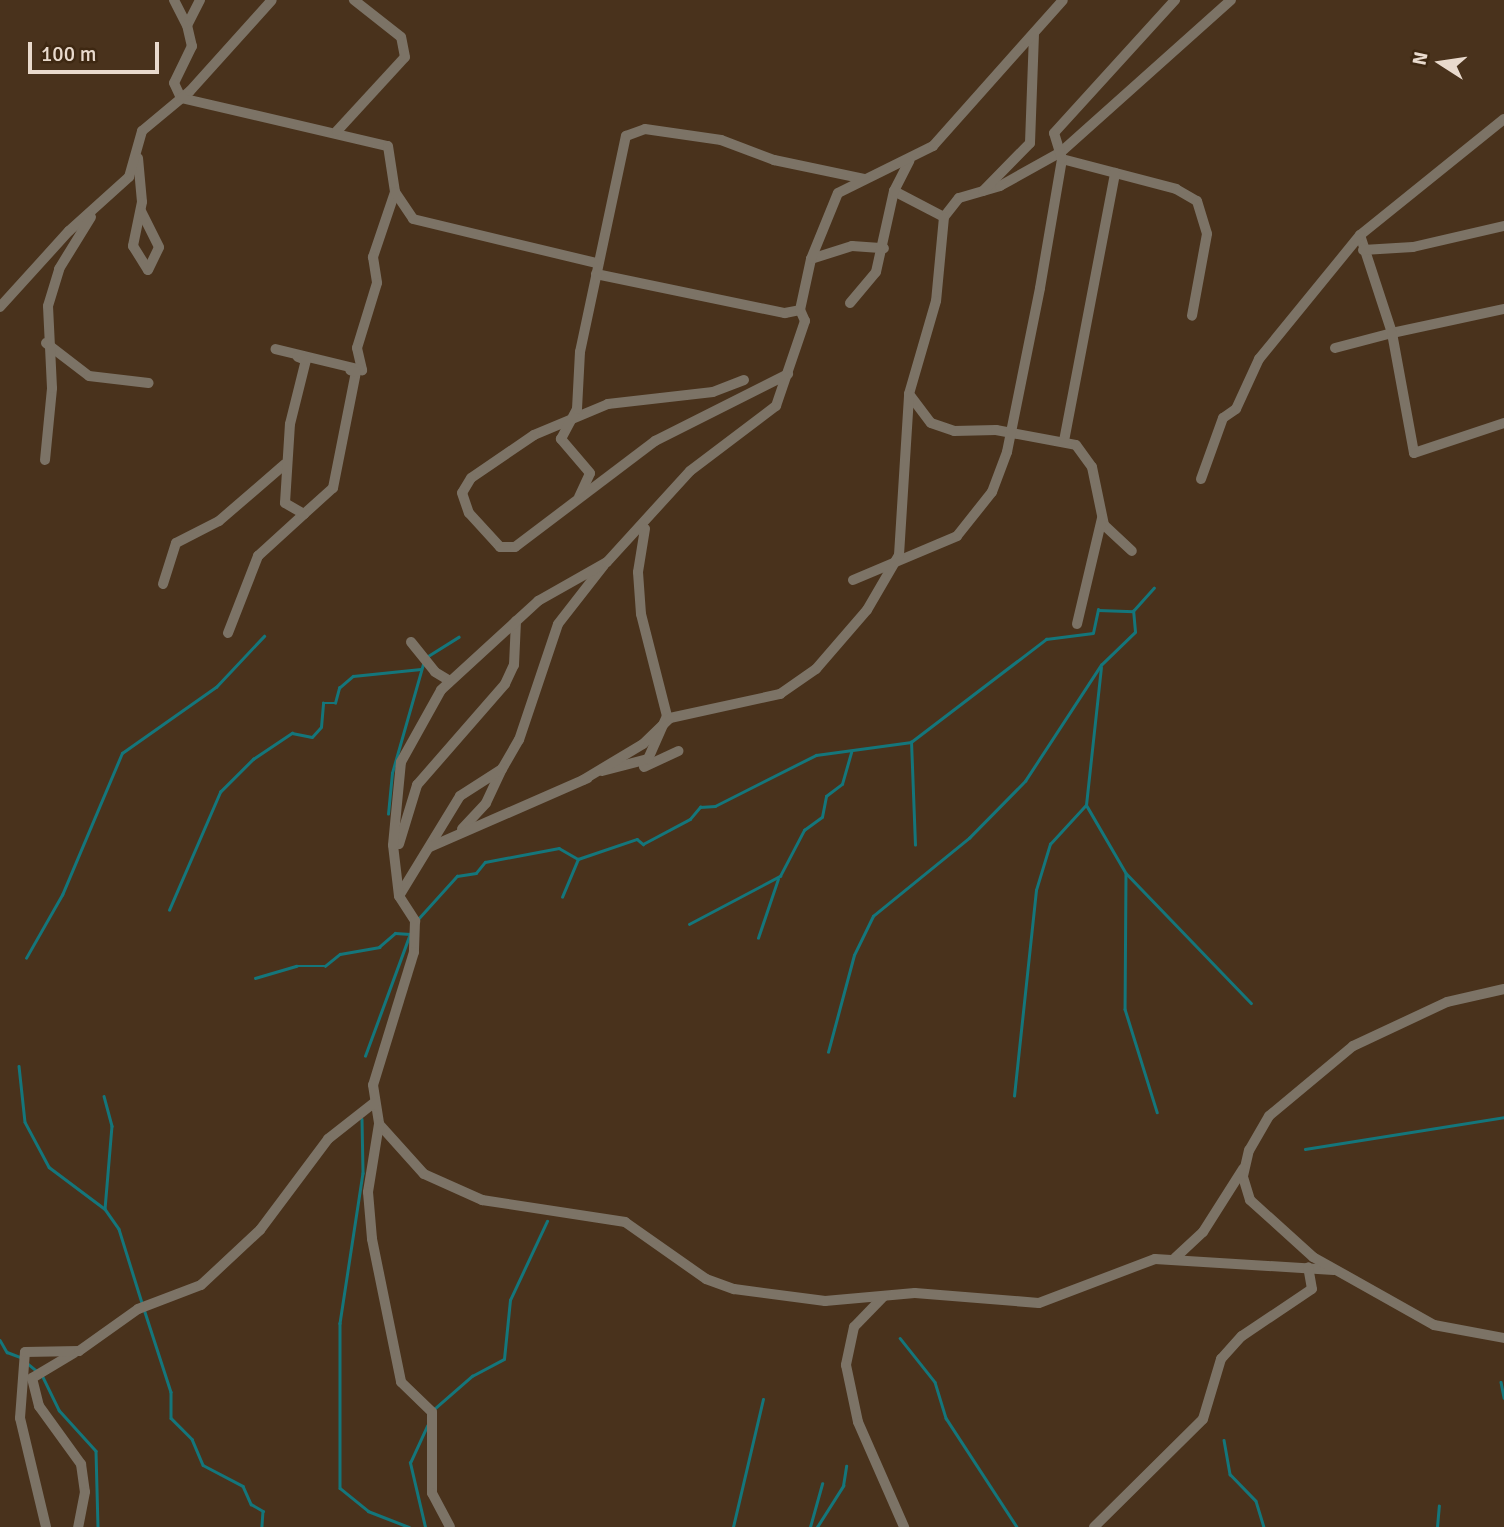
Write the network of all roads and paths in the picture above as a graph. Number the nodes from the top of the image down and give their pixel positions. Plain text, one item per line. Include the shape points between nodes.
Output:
1 (174, 0) edge
2 (200, 0) edge
3 (272, 0) edge
4 (354, 0) edge
5 (1063, 0) edge
6 (1175, 0) edge
7 (1231, 0) edge
8 (187, 25) junction
9 (1034, 34) junction
10 (178, 94) junction
11 (1504, 120) edge
12 (337, 131) junction
13 (1061, 156) junction
14 (138, 158) junction
15 (909, 161) junction
16 (1115, 173) junction
17 (864, 179) junction
18 (894, 191) junction
19 (395, 192) junction
20 (980, 193) junction
21 (96, 208) junction
22 (141, 211) junction
23 (944, 217) junction
24 (1504, 226) edge
25 (1360, 235) junction
26 (884, 248) junction
27 (1363, 250) junction
28 (811, 259) junction
29 (596, 269) junction
30 (850, 303) dead end
31 (0, 307) edge
32 (1504, 309) edge
33 (800, 310) junction
34 (1192, 316) dead end
35 (1392, 333) junction
36 (46, 343) junction
37 (1335, 348) dead end
38 (306, 360) junction
39 (788, 374) junction
40 (149, 383) dead end
41 (909, 394) junction
42 (572, 419) junction
43 (695, 421) junction
44 (1504, 423) edge
45 (1011, 432) junction
46 (1064, 441) junction
47 (45, 460) dead end
48 (285, 464) junction
49 (690, 471) junction
50 (1200, 479) dead end
51 (577, 501) junction
52 (1104, 511) junction
53 (304, 514) junction
54 (645, 529) junction
55 (1132, 551) dead end
56 (897, 560) junction
57 (607, 562) junction
58 (853, 580) dead end
59 (163, 584) dead end
60 (516, 621) junction
61 (1077, 624) dead end
62 (228, 633) dead end
63 (411, 642) dead end
64 (450, 681) junction
65 (665, 723) junction
66 (678, 751) dead end
67 (502, 769) junction
68 (596, 774) junction
69 (583, 780) junction
70 (462, 829) junction
71 (423, 854) junction
72 (394, 860) junction
73 (399, 896) junction
74 (1504, 989) edge
75 (376, 1102) junction
76 (379, 1124) junction
77 (1246, 1163) junction
78 (1155, 1259) junction
79 (1308, 1267) junction
80 (1334, 1270) junction
81 (884, 1296) junction
82 (1504, 1338) edge
83 (76, 1351) junction
84 (1109, 1511) junction
85 (46, 1527) edge
86 (78, 1527) edge
87 (450, 1527) edge
88 (904, 1527) edge
89 (1094, 1527) edge
90 (1104, 1527) edge

1 - 8 street
2 - 8 street
3 - 10 street
4 - 12 street via 401,37 405,57
5 - 9 street
6 - 13 street via 1054,133
7 - 13 street
8 - 10 street via 192,46
9 - 15 street via 939,141
9 - 20 street via 1030,143
10 - 12 street via 207,109
10 - 14 street via 133,145
11 - 25 street
12 - 19 street via 388,146
13 - 16 street
13 - 20 street
13 - 45 street
14 - 21 street via 129,177
14 - 22 street
15 - 17 street
15 - 18 street
16 - 34 street via 1197,201 1207,234
16 - 46 street
17 - 28 street via 834,199
17 - 29 street via 775,160 721,140 636,130 622,145
18 - 23 street
18 - 26 street
19 - 29 street via 413,219
19 - 38 street via 373,257 377,283 357,348 362,370 275,349
20 - 23 street via 959,198
21 - 31 street
21 - 36 street via 52,285
22 - 22 street via 132,246 148,270 159,247
23 - 41 street via 936,301
24 - 27 street via 1413,247
25 - 27 street
25 - 50 street via 1259,359 1236,409 1223,418
26 - 28 street via 852,246
26 - 30 street via 872,280
27 - 35 street
28 - 33 street
29 - 33 street via 785,313
29 - 42 street
32 - 35 street
33 - 39 street via 805,321
35 - 37 street
35 - 44 street via 1414,453
36 - 40 street via 89,376
36 - 47 street via 52,388
38 - 48 street
38 - 53 street via 356,372 333,488
39 - 43 street
39 - 49 street via 776,406
41 - 45 street via 932,424 964,433
41 - 56 street
42 - 43 street via 628,400 705,394 744,380
42 - 51 street via 561,439 590,473
42 - 51 street via 499,455 462,493 469,513 500,547 536,536
43 - 51 street via 655,442
45 - 46 street
45 - 56 street via 992,492 957,536
46 - 52 street via 1076,445 1092,467
48 - 53 street via 285,503
48 - 59 street via 219,521 176,543
49 - 54 street
49 - 57 street
52 - 55 street via 1107,530
52 - 61 street
53 - 62 street via 258,556
54 - 57 street
54 - 65 street via 638,591 662,677
56 - 58 street
56 - 65 street via 867,610 780,695 685,712
57 - 60 street via 584,570
57 - 67 street via 558,624 519,740
60 - 64 street
60 - 72 street via 514,664 505,684 417,785
63 - 64 street via 435,672
64 - 72 street via 418,722 401,761
65 - 68 street via 648,759
65 - 69 street via 643,744
66 - 68 street via 647,766
67 - 70 street via 486,803
67 - 71 street via 460,796
68 - 69 street
69 - 70 street
70 - 71 street
71 - 73 street
72 - 73 street
73 - 75 street via 415,921 414,952 373,1085
74 - 77 street via 1447,1002 1353,1046 1269,1116
75 - 76 street
75 - 83 street via 328,1139 260,1230 201,1285 138,1309
76 - 81 street via 424,1174 482,1200 625,1222 706,1279 734,1289 825,1301
76 - 87 street via 368,1192 372,1239 401,1382 432,1412 432,1493
77 - 78 street via 1190,1249 1176,1258
77 - 80 street via 1250,1200
78 - 79 street
78 - 81 street via 1039,1303
79 - 80 street
79 - 84 street via 1312,1289 1242,1336 1222,1359 1203,1419
80 - 82 street via 1434,1325
81 - 88 street via 855,1327 846,1365 858,1422
83 - 85 street via 32,1350 20,1360 27,1382 22,1432
83 - 86 street via 32,1378 39,1406 80,1464 85,1492
84 - 89 street
84 - 90 street

